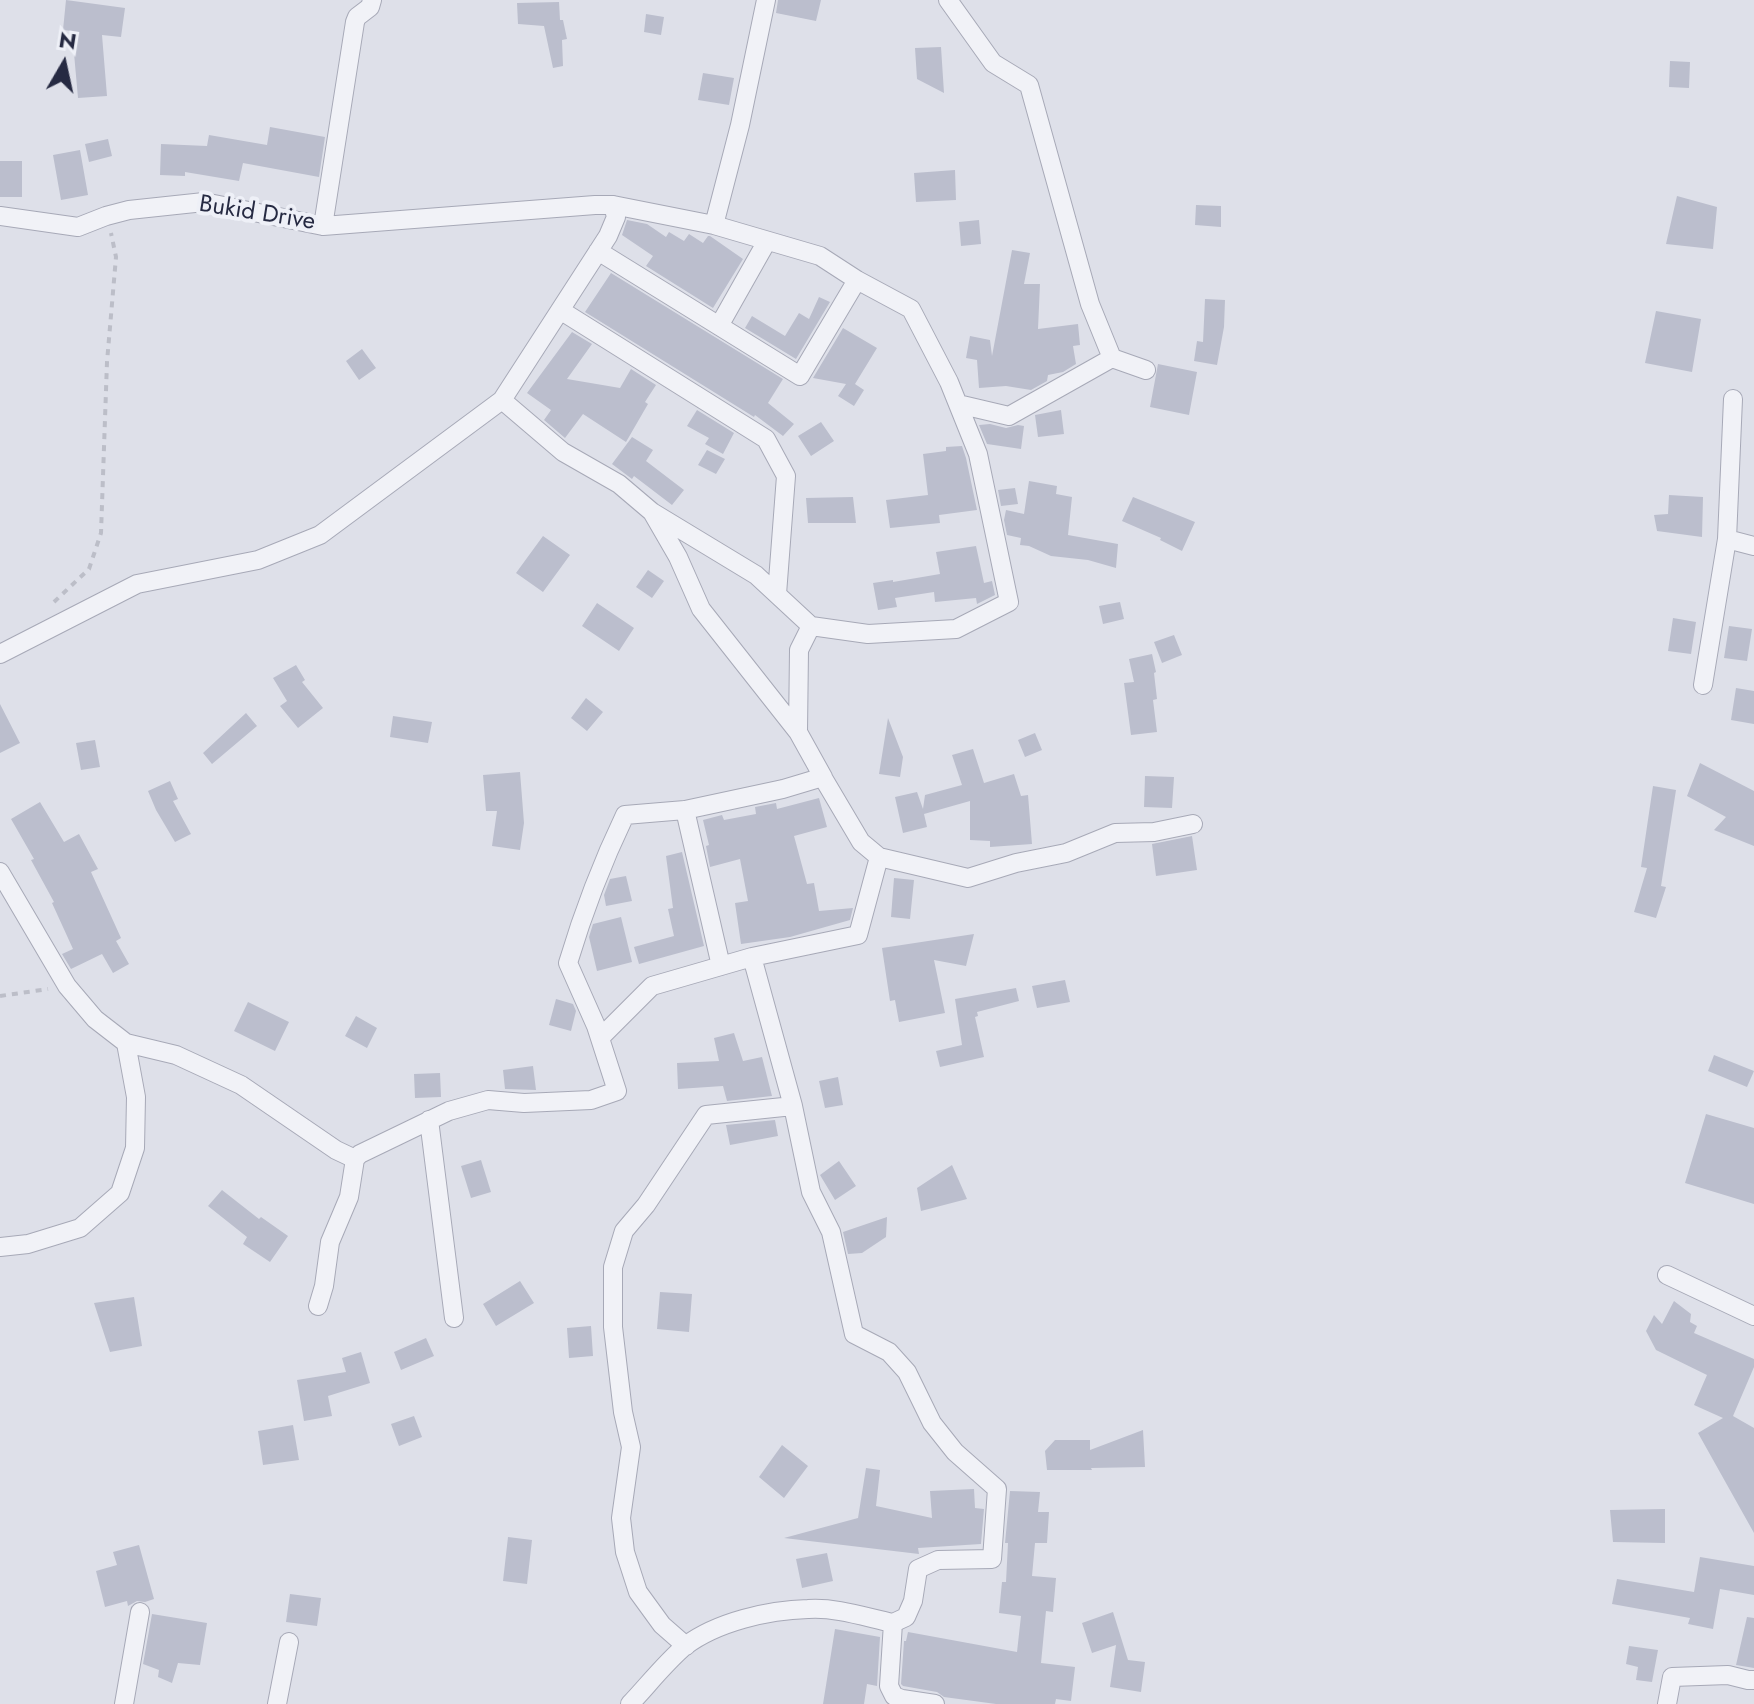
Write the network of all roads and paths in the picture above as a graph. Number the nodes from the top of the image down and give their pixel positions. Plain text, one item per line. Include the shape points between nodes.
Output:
1 (372, 0) edge
2 (766, 0) edge
3 (948, 0) edge
4 (613, 205) junction
5 (0, 216) edge
6 (106, 216) junction
7 (714, 225) junction
8 (323, 226) junction
9 (767, 241) junction
10 (598, 251) junction
11 (857, 280) junction
12 (560, 310) junction
13 (719, 326) junction
14 (1112, 358) junction
15 (1146, 370) dead end
16 (1733, 399) dead end
17 (502, 400) junction
18 (958, 404) junction
19 (652, 512) junction
20 (1727, 539) junction
21 (1754, 546) edge
22 (777, 594) junction
23 (45, 611) dead end
24 (811, 626) junction
25 (0, 654) edge
26 (1703, 685) dead end
27 (798, 732) junction
28 (819, 771) junction
29 (685, 810) junction
30 (1193, 824) dead end
31 (879, 857) junction
32 (0, 872) edge
33 (752, 957) junction
34 (721, 966) junction
35 (67, 986) junction
36 (0, 996) edge
37 (600, 1038) junction
38 (126, 1043) junction
39 (793, 1106) junction
40 (429, 1120) junction
41 (355, 1159) junction
42 (0, 1247) edge
43 (1667, 1275) dead end
44 (318, 1306) dead end
45 (1754, 1316) edge
46 (454, 1318) dead end
47 (140, 1612) dead end
48 (893, 1623) junction
49 (289, 1642) dead end
50 (686, 1646) junction
51 (1754, 1680) edge
52 (124, 1704) edge
53 (277, 1704) edge
54 (630, 1704) edge
55 (935, 1704) edge
56 (1667, 1704) edge

1 - 8 street via 355,22
2 - 7 street
3 - 14 street via 993,63 1029,85 1090,304
4 - 7 street, Bukid Drive
4 - 8 street, Bukid Drive
4 - 10 street via 616,217
5 - 6 street, Bukid Drive via 78,227
6 - 8 street, Bukid Drive via 204,202
6 - 23 path via 116,257 101,533 89,569
7 - 9 street, Bukid Drive
9 - 11 street, Bukid Drive via 820,256
9 - 13 street
10 - 12 street
10 - 13 street
11 - 13 street via 800,376
11 - 18 street, Bukid Drive via 911,309
12 - 17 street
12 - 22 street via 766,439 786,476
14 - 15 street
14 - 18 street via 1009,416
16 - 20 street
17 - 19 street via 563,452 619,484
17 - 25 street via 320,535 258,560 137,584
18 - 24 street, Bukid Drive via 978,454 1009,602 956,629 868,634
19 - 22 street via 756,575
19 - 27 street via 701,609
20 - 21 street
20 - 26 street
22 - 24 street
24 - 27 street via 799,650
27 - 28 street
28 - 29 street via 823,777 783,789
28 - 31 street via 861,842
29 - 34 street
29 - 37 street via 625,815 579,925 568,963
30 - 31 street via 1115,833 1066,853 968,878
31 - 33 street via 858,935
32 - 35 street
33 - 34 street
33 - 39 street
34 - 37 street via 652,986
35 - 36 path
35 - 38 street via 95,1019
37 - 40 street via 617,1091 591,1100 488,1100
38 - 41 street via 176,1055 241,1085
38 - 42 street via 136,1097 135,1148 120,1193 80,1228
39 - 48 street via 811,1192 831,1232 854,1334 889,1352 907,1372 932,1423 997,1489 992,1559 938,1560 918,1569 906,1617
39 - 50 street via 706,1115 624,1231 613,1267 613,1327 631,1447 621,1518 625,1552 638,1592
40 - 41 street
40 - 46 street
41 - 44 street
43 - 45 street
47 - 52 street
48 - 50 street via 809,1608 753,1616
48 - 55 street via 889,1686 894,1696
49 - 53 street
50 - 54 street
51 - 56 street via 1728,1675 1672,1677

